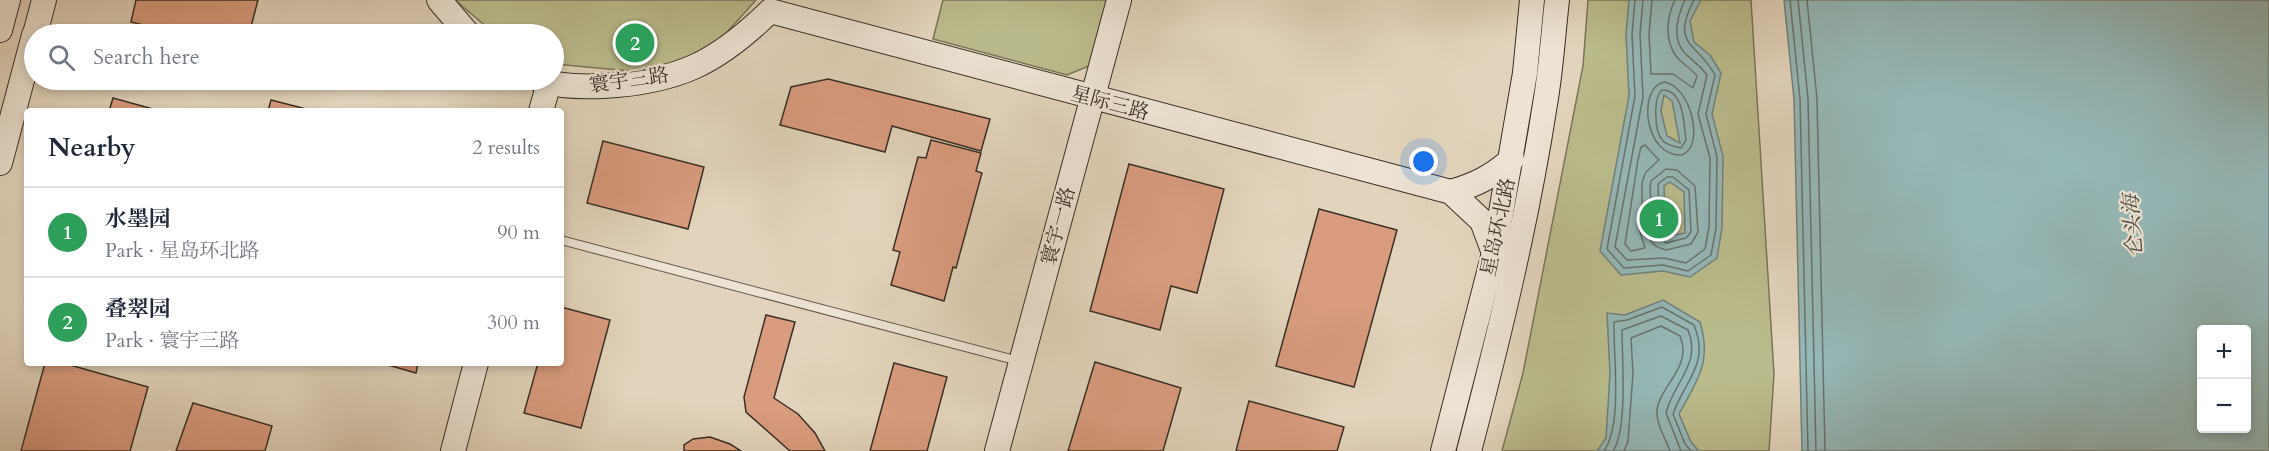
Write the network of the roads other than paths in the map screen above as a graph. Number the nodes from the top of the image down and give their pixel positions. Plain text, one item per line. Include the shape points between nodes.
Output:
1 (8, 0) edge
2 (44, 0) edge
3 (439, 0) edge
4 (1119, 0) edge
5 (1532, 0) edge
6 (1557, 0) edge
7 (770, 11) joint
8 (37, 24) edge
9 (459, 24) edge
10 (0, 30) edge
11 (24, 73) edge
12 (564, 84) edge
13 (543, 90) edge
14 (1092, 99) junction
15 (541, 108) edge
16 (1512, 159) junction
17 (0, 163) edge
18 (1451, 192) junction
19 (564, 241) edge
20 (1494, 253) junction
21 (1021, 362) junction
22 (475, 366) edge
23 (453, 451) edge
24 (997, 451) edge
25 (1443, 451) edge
26 (1469, 451) edge

1 - 10 street
2 - 8 street
3 - 9 street
4 - 14 street, 寰宇一路
5 - 16 street, 星岛环北路
6 - 26 street, 星岛环北路 via 1546,102 1525,219
7 - 12 street, 寰宇三路 via 730,48 670,77 644,83
7 - 14 street, 星际三路
11 - 17 street
13 - 15 street
14 - 18 street, 星际三路
14 - 21 street, 寰宇一路
16 - 18 street via 1479,184
16 - 20 street, 星岛环北路
18 - 20 street, 星际三路 via 1482,221
19 - 21 lane
20 - 25 street, 星岛环北路
21 - 24 street, 寰宇一路
22 - 23 street

